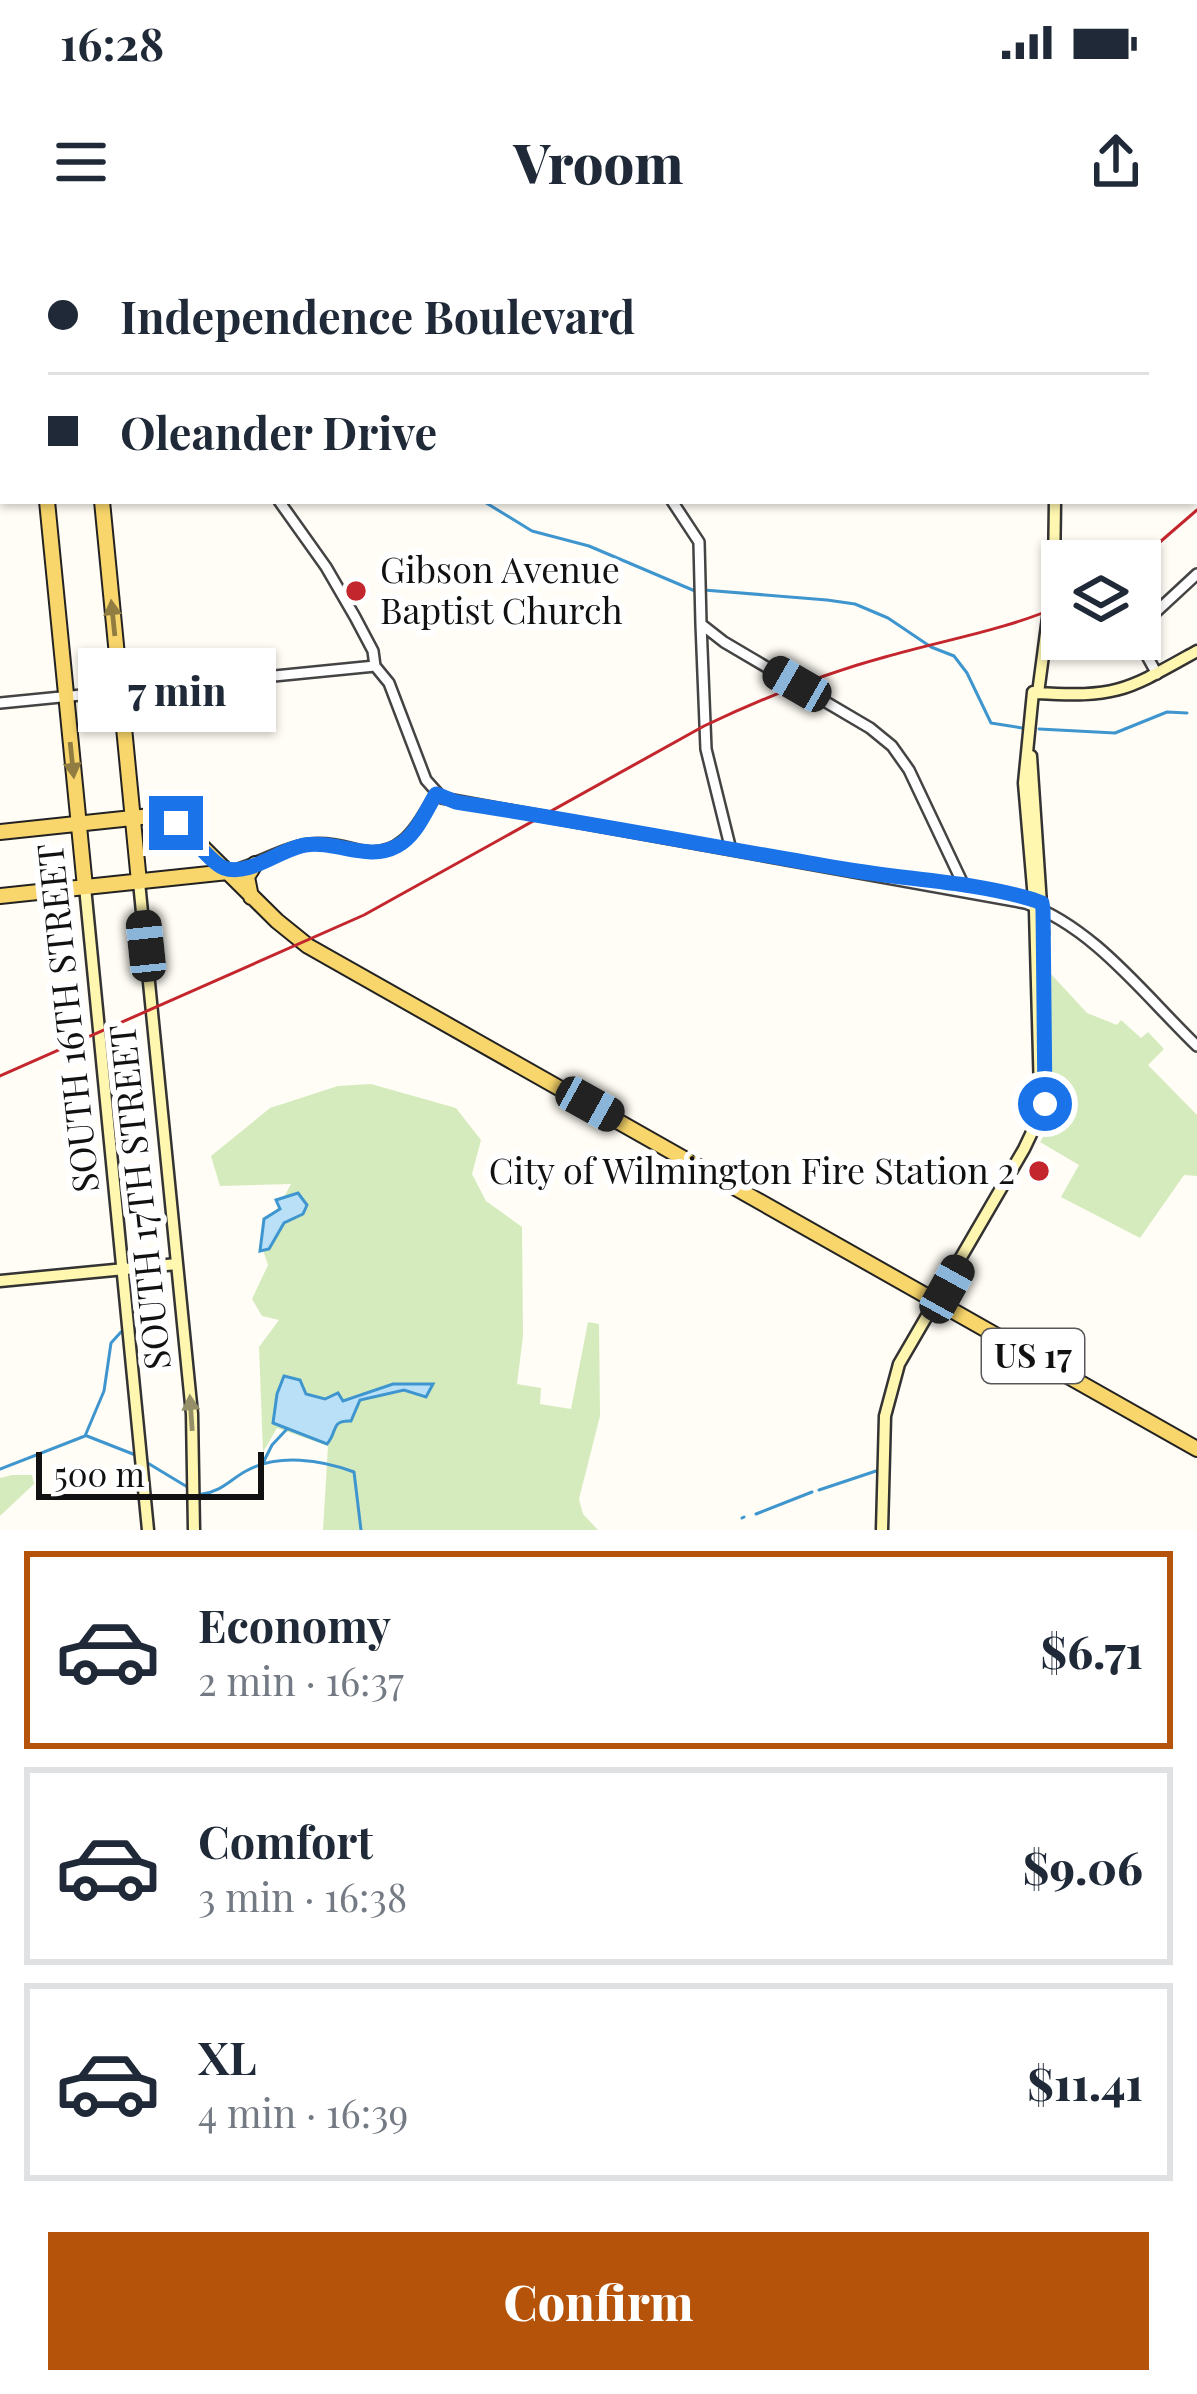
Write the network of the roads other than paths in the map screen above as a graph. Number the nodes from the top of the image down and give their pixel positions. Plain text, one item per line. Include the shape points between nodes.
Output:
1 (47, 504) edge
2 (102, 504) edge
3 (281, 504) edge
4 (674, 504) edge
5 (1055, 504) edge
6 (1197, 574) edge
7 (701, 624) junction
8 (1197, 655) edge
9 (375, 666) junction
10 (1157, 674) junction
11 (121, 691) junction
12 (1036, 693) junction
13 (66, 696) junction
14 (0, 703) edge
15 (436, 794) junction
16 (134, 818) junction
17 (79, 823) junction
18 (0, 832) edge
19 (731, 850) junction
20 (232, 866) junction
21 (203, 875) junction
22 (886, 876) junction
23 (144, 881) junction
24 (963, 884) junction
25 (85, 887) junction
26 (248, 894) junction
27 (0, 896) edge
28 (1035, 903) junction
29 (1197, 1046) edge
30 (177, 1264) junction
31 (123, 1269) junction
32 (0, 1281) edge
33 (938, 1299) junction
34 (884, 1438) junction
35 (1197, 1445) edge
36 (890, 1471) junction
37 (148, 1530) edge
38 (194, 1530) edge
39 (885, 1530) edge

1 - 13 main road, SOUTH 16TH STREET
11 -> 2 main road, SOUTH 17TH STREET
3 - 9 street via 326,567
4 - 7 street via 699,542
5 - 12 main road via 1053,585
6 - 10 street via 1142,626 1142,647
7 - 19 street via 706,748
7 - 24 street via 892,746
8 - 10 main road
8 - 12 main road via 1126,696
9 - 11 street
9 - 15 street
10 - 12 main road via 1106,694
11 - 13 street
11 - 16 main road, SOUTH 17TH STREET
12 - 28 main road
12 - 28 main road via 1024,783
13 - 14 street
13 -> 17 main road, SOUTH 16TH STREET
15 - 19 street
15 - 20 street via 395,847 308,844
16 - 17 main road, US 17
16 - 20 main road, US 17 via 170,820
16 - 23 main road, SOUTH 17TH STREET
17 - 18 main road, US 17
17 - 25 main road, SOUTH 16TH STREET
19 - 22 street
20 - 21 main road, US 17
20 - 26 main road, US 17
20 - 26 main road via 248,877
21 - 23 main road, US 17
21 - 26 main road, US 17
22 - 24 street
22 - 28 street
23 - 25 main road, US 17
23 - 30 main road, SOUTH 17TH STREET
24 - 28 street
25 - 27 main road, US 17
25 - 31 main road, SOUTH 16TH STREET
26 - 33 main road, US 17 via 314,950
28 - 29 street via 1099,948
28 - 33 main road via 1042,1118 1025,1160
30 - 31 main road
38 -> 30 main road, SOUTH 17TH STREET
31 - 32 main road
31 - 37 main road, SOUTH 16TH STREET
33 - 34 main road via 899,1364
33 - 35 main road, US 17
33 - 36 main road via 898,1386
34 - 36 main road
34 - 39 main road
36 - 39 main road

